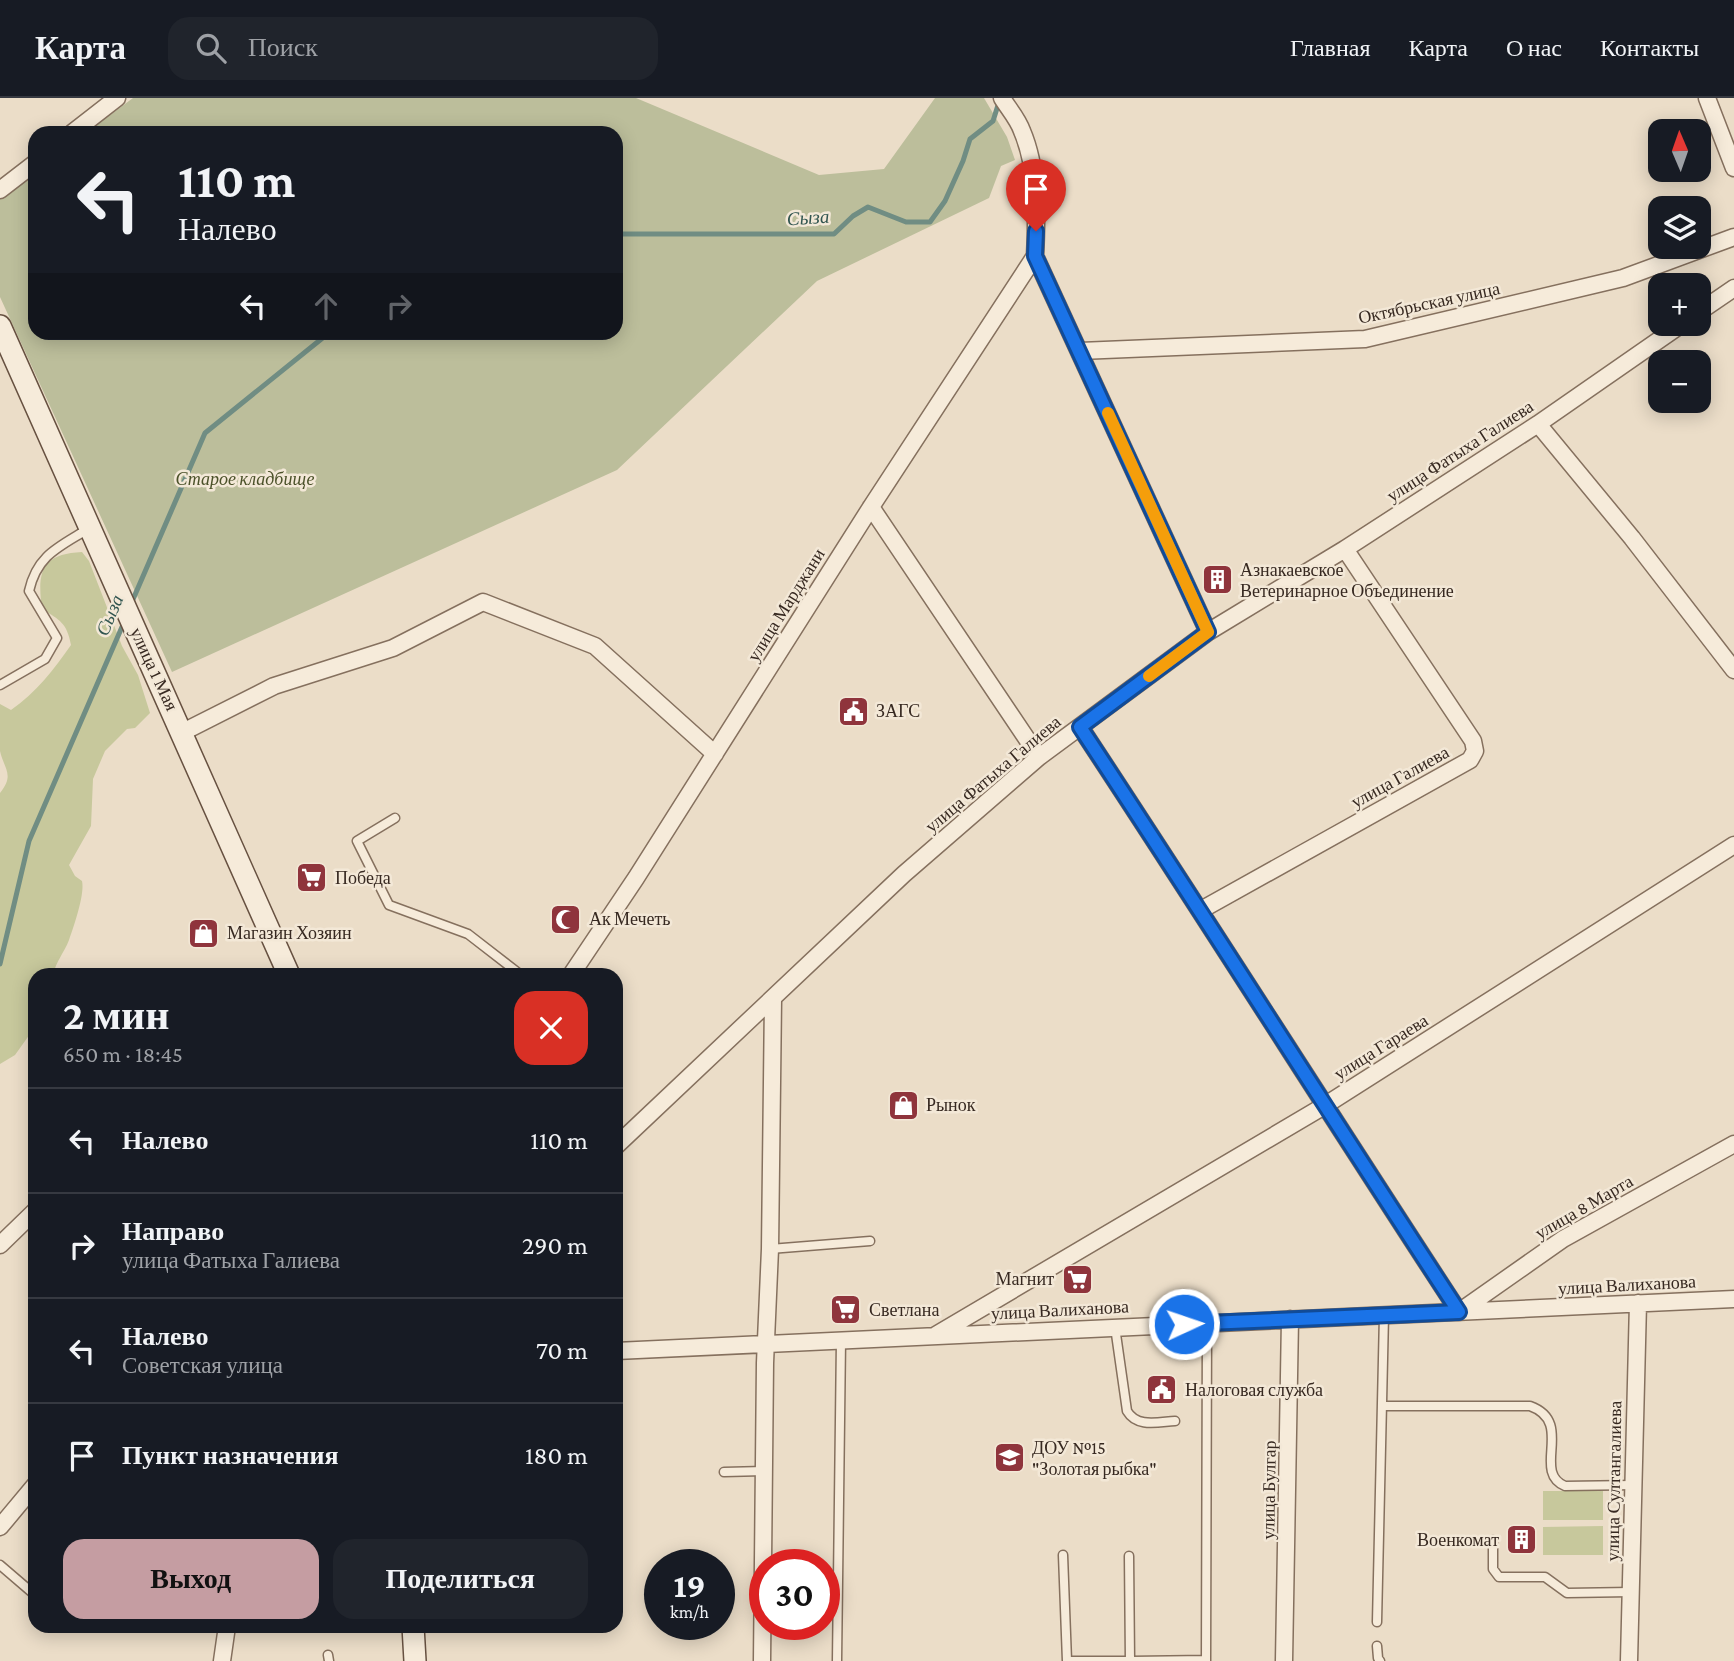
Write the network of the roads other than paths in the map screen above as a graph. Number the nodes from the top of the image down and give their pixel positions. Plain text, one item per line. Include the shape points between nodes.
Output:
1 (117, 98) edge
2 (1002, 98) edge
3 (1707, 98) edge
4 (81, 126) edge
5 (1734, 167) edge
6 (28, 168) edge
7 (0, 190) edge
8 (1734, 237) edge
9 (1035, 256) junction
10 (1734, 288) edge
11 (1711, 304) edge
12 (0, 326) edge
13 (1665, 336) edge
14 (1080, 351) junction
15 (1538, 424) junction
16 (871, 507) junction
17 (94, 525) junction
18 (1345, 549) junction
19 (1208, 632) junction
20 (1734, 670) edge
21 (0, 685) edge
22 (1080, 727) junction
23 (183, 732) junction
24 (715, 754) junction
25 (1039, 757) junction
26 (395, 818) dead end
27 (1734, 845) edge
28 (1201, 910) junction
29 (286, 968) edge
30 (513, 968) edge
31 (576, 968) edge
32 (773, 999) junction
33 (1324, 1106) junction
34 (623, 1139) edge
35 (1734, 1144) edge
36 (28, 1218) edge
37 (870, 1241) dead end
38 (0, 1245) edge
39 (770, 1249) junction
40 (1734, 1299) edge
41 (1638, 1303) junction
42 (1459, 1312) junction
43 (1384, 1315) junction
44 (1290, 1319) junction
45 (1207, 1323) junction
46 (1115, 1327) junction
47 (934, 1336) junction
48 (841, 1340) junction
49 (766, 1343) junction
50 (623, 1350) edge
51 (1383, 1406) junction
52 (1175, 1421) dead end
53 (764, 1471) junction
54 (724, 1472) dead end
55 (1633, 1485) junction
56 (28, 1499) edge
57 (0, 1527) edge
58 (1493, 1540) dead end
59 (1063, 1555) dead end
60 (1129, 1556) dead end
61 (0, 1565) edge
62 (28, 1589) edge
63 (1631, 1592) junction
64 (1377, 1622) dead end
65 (227, 1633) edge
66 (413, 1633) edge
67 (1377, 1646) dead end
68 (1206, 1660) edge
69 (222, 1661) edge
70 (415, 1661) edge
71 (762, 1661) edge
72 (837, 1661) edge
73 (1067, 1661) edge
74 (1130, 1661) edge
75 (1284, 1661) edge
76 (1380, 1661) edge
77 (1629, 1661) edge

1 - 4 street
2 - 9 street via 1022,131 1037,206
3 - 5 street
6 - 7 street
8 - 14 street, Октябрьская улица via 1623,278 1365,339
9 - 14 street
9 - 16 street, улица Марджани
10 - 11 street
12 - 17 main road, улица 1 Мая
13 - 15 street, улица Фатыха Галиева
14 - 19 street
15 - 18 street, улица Фатыха Галиева
15 - 20 street
16 - 24 street, улица Марджани
16 - 25 street
17 - 21 lane via 44,557 29,591 57,638 45,659
17 - 23 main road, улица 1 Мая
18 - 19 street, улица Фатыха Галиева
18 - 28 street, улица Галиева via 1473,741 1475,751 1470,760
19 - 22 street, улица Фатыха Галиева
22 - 25 street, улица Фатыха Галиева
22 - 28 street
23 - 24 street via 274,686 393,648 483,602 595,646
23 - 29 main road, улица 1 Мая
24 - 31 street, улица Марджани
25 - 32 street, улица Фатыха Галиева via 904,874
26 - 30 lane via 357,841 389,905 468,934
27 - 33 street, улица Гараева
28 - 33 street
32 - 34 street, улица Фатыха Галиева
32 - 39 street
33 - 42 street
33 - 47 street, улица Гараева
35 - 42 street, улица 8 Марта via 1563,1239
36 - 38 street
37 - 39 lane
39 - 49 street
40 - 41 street, улица Валиханова
41 - 42 street, улица Валиханова
41 - 55 street, улица Султангалиева
42 - 43 street, улица Валиханова
43 - 44 street, улица Валиханова
43 - 51 lane
44 - 45 street, улица Валиханова
44 - 75 street, улица Булгар
45 - 46 street, улица Валиханова
45 - 68 lane
46 - 47 street, улица Валиханова
46 - 52 lane via 1130,1417 1144,1423
47 - 48 street, улица Валиханова
48 - 49 street, улица Валиханова
48 - 72 lane
49 - 50 street, улица Валиханова
49 - 53 street
51 - 55 lane via 1530,1406 1551,1423 1552,1473 1559,1483
51 - 64 lane
53 - 54 lane
53 - 71 street
55 - 63 street, улица Султангалиева
56 - 57 street
58 - 63 lane via 1493,1569 1499,1577 1545,1577 1567,1593
59 - 73 lane
60 - 74 lane
61 - 62 lane
63 - 77 street, улица Султангалиева
65 - 69 street
66 - 70 main road
67 - 76 lane
68 - 74 lane
73 - 74 lane

